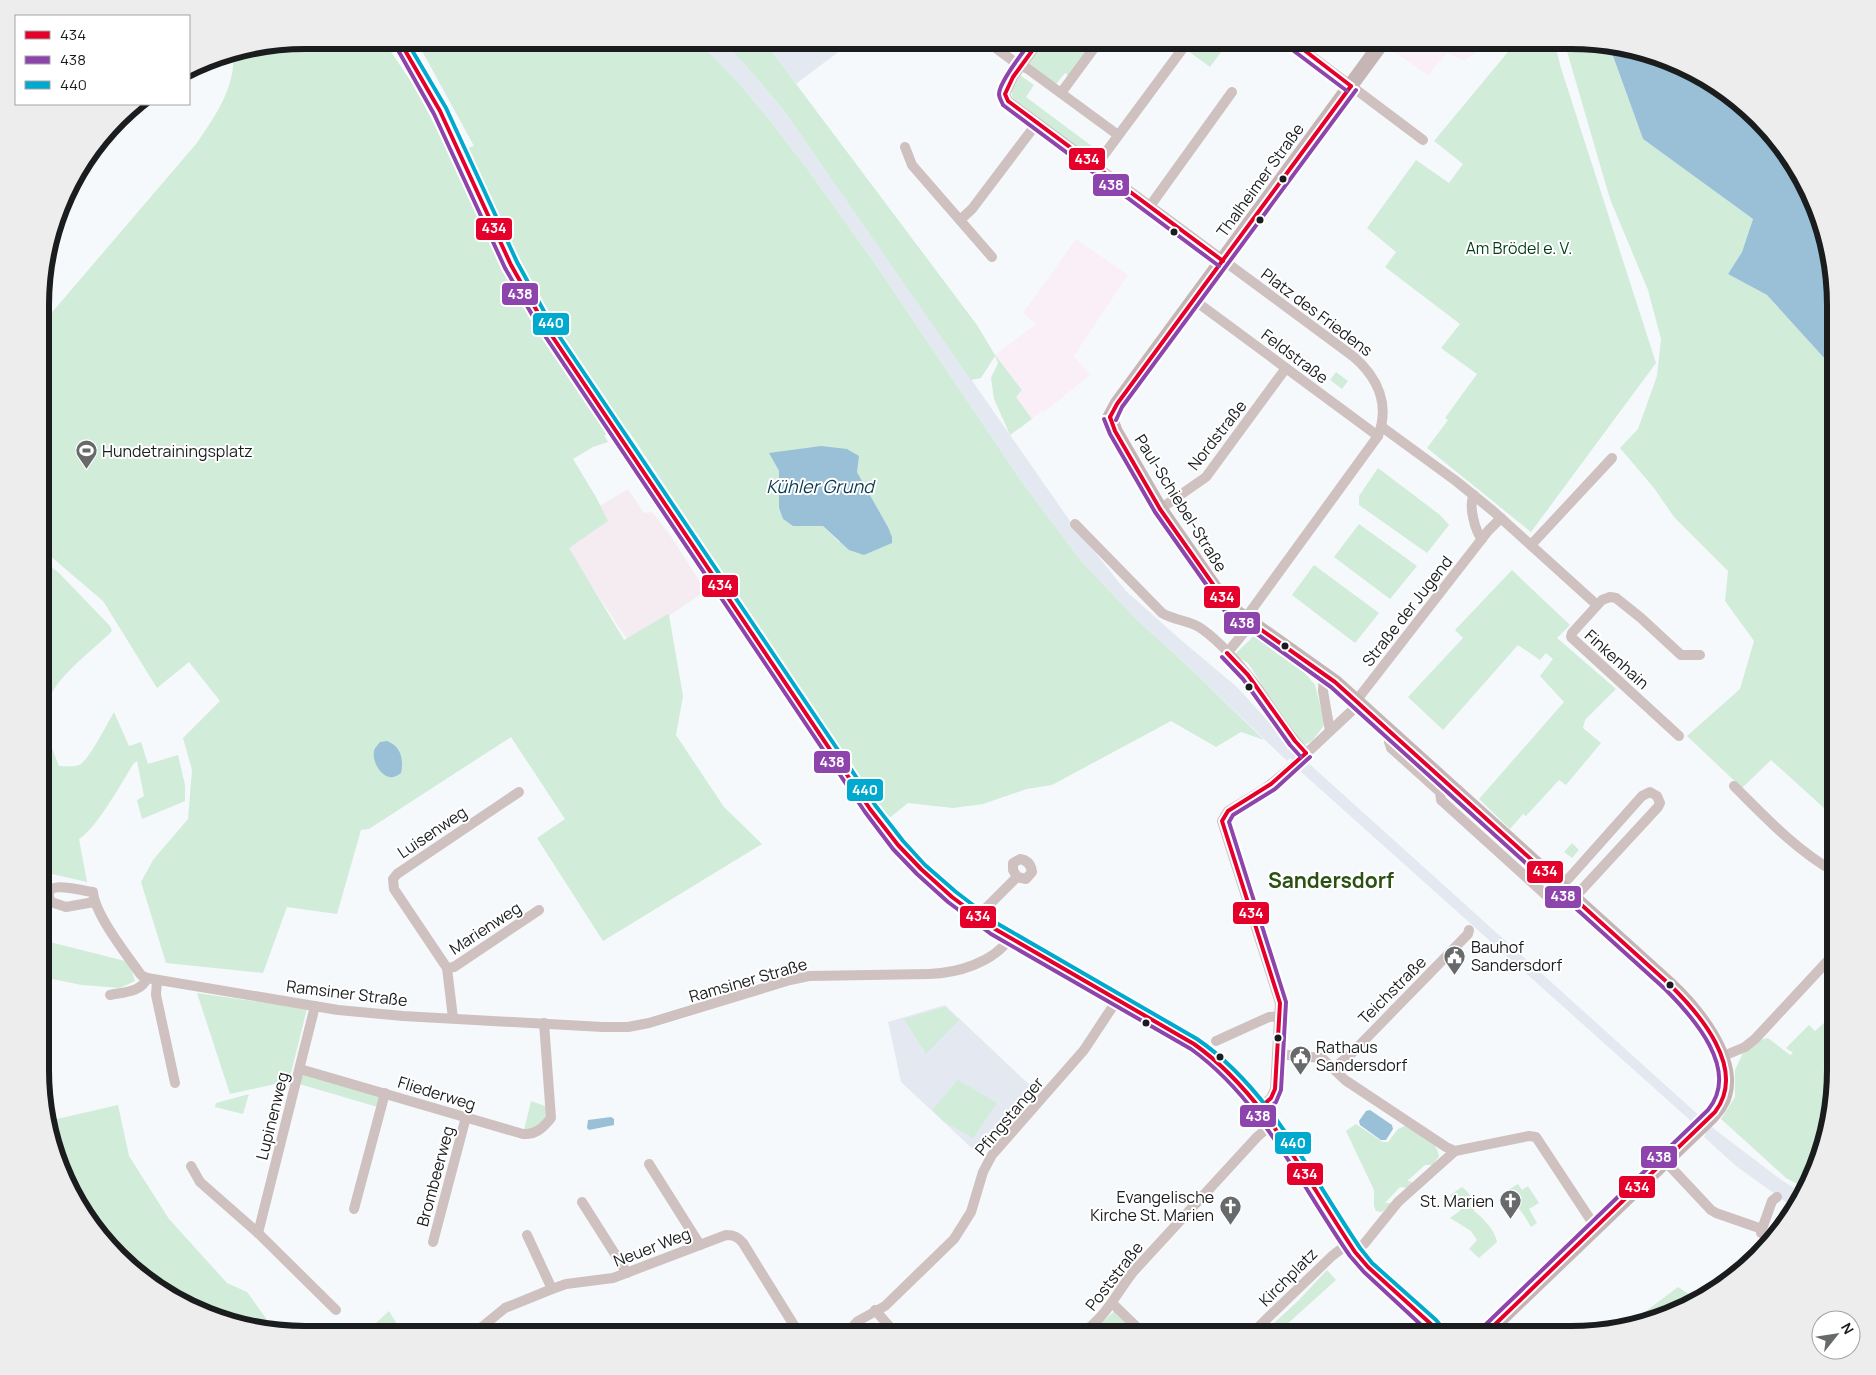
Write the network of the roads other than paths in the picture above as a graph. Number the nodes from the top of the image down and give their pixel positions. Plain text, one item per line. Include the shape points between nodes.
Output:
1 (404, 49) edge
2 (998, 49) edge
3 (1034, 49) edge
4 (1093, 49) edge
5 (1182, 49) edge
6 (1302, 49) edge
7 (1378, 49) edge
8 (1022, 65) junction
9 (1351, 86) junction
10 (1232, 92) dead end
11 (1061, 93) junction
12 (1037, 123) junction
13 (1118, 135) junction
14 (1423, 140) dead end
15 (905, 147) dead end
16 (1095, 166) junction
17 (1150, 206) junction
18 (960, 220) junction
19 (992, 257) dead end
20 (1223, 260) junction
21 (1194, 300) junction
22 (1286, 368) junction
23 (1110, 417) joint
24 (1380, 432) junction
25 (1612, 458) dead end
26 (1474, 495) junction
27 (1160, 509) junction
28 (1501, 518) junction
29 (1075, 524) dead end
30 (1482, 539) junction
31 (1531, 545) junction
32 (1597, 605) junction
33 (1248, 621) junction
34 (1227, 652) junction
35 (1700, 655) dead end
36 (1324, 674) junction
37 (1358, 702) junction
38 (1330, 731) junction
39 (1678, 736) dead end
40 (1303, 757) junction
41 (1734, 786) dead end
42 (1445, 789) junction
43 (519, 792) dead end
44 (1499, 830) junction
45 (1488, 842) junction
46 (1827, 867) edge
47 (1016, 877) dead end
48 (1560, 885) junction
49 (1574, 898) junction
50 (94, 902) dead end
51 (539, 910) dead end
52 (978, 917) junction
53 (1469, 930) dead end
54 (1010, 938) junction
55 (1826, 964) edge
56 (447, 968) junction
57 (152, 979) junction
58 (110, 995) dead end
59 (1117, 1000) junction
60 (315, 1006) junction
61 (1280, 1016) junction
62 (453, 1018) junction
63 (544, 1023) junction
64 (1216, 1041) dead end
65 (1277, 1054) junction
66 (1721, 1057) junction
67 (1334, 1068) junction
68 (300, 1069) junction
69 (175, 1083) dead end
70 (385, 1093) junction
71 (1259, 1109) junction
72 (466, 1117) junction
73 (1272, 1124) junction
74 (1455, 1151) junction
75 (1666, 1162) junction
76 (649, 1164) dead end
77 (191, 1166) dead end
78 (1778, 1197) dead end
79 (582, 1202) dead end
80 (354, 1210) dead end
81 (1597, 1227) junction
82 (258, 1233) junction
83 (527, 1236) dead end
84 (434, 1242) dead end
85 (700, 1245) junction
86 (1352, 1248) junction
87 (627, 1273) junction
88 (552, 1289) junction
89 (1112, 1303) junction
90 (336, 1310) dead end
91 (875, 1310) junction
92 (484, 1326) edge
93 (794, 1326) edge
94 (853, 1326) edge
95 (889, 1326) edge
96 (1091, 1326) edge
97 (1136, 1326) edge
98 (1259, 1326) edge
99 (1433, 1326) edge
100 (1493, 1326) edge

1 - 52 street via 454,138 518,278 564,354 870,809 921,869
2 - 8 street
3 - 8 street
4 - 11 street
5 - 13 street
6 - 9 street
7 - 9 street, Thalheimer Straße
8 - 11 street
8 - 12 street, Platz des Friedens via 1005,94 1008,101
9 - 14 street
9 - 20 street, Thalheimer Straße
10 - 17 street
11 - 13 street
12 - 16 street, Platz des Friedens
12 - 18 street via 972,209
13 - 16 street
15 - 18 street via 912,164
16 - 17 street, Platz des Friedens
17 - 20 street, Platz des Friedens
18 - 19 street
20 - 21 street, Thalheimer Straße
20 - 24 street, Platz des Friedens via 1364,366 1372,375 1382,403
21 - 22 street, Feldstraße
21 - 23 street, Thalheimer Straße
22 - 24 street, Feldstraße
22 - 27 street, Nordstraße via 1206,477
23 - 27 street, Paul-Schiebel-Straße
24 - 26 street, Feldstraße
24 - 33 street
25 - 31 street
26 - 28 street, Feldstraße
26 - 30 street via 1472,509
27 - 33 street, Paul-Schiebel-Straße via 1221,597
28 - 30 street, Straße der Jugend
28 - 31 street, Feldstraße
29 - 34 street via 1162,613 1196,625
30 - 37 street, Straße der Jugend
31 - 32 street, Feldstraße
32 - 35 street, Finkenhain via 1610,597 1616,598 1681,655
32 - 39 street, Finkenhain via 1571,637
33 - 34 street
33 - 36 street, Paul-Schiebel-Straße
34 - 40 street via 1248,674
36 - 37 street, Paul-Schiebel-Straße
36 - 38 street via 1323,692
37 - 38 street, Straße der Jugend
37 - 42 street, Paul-Schiebel-Straße
38 - 40 street, Straße der Jugend
40 - 61 street, Straße der Jugend via 1266,788 1228,811 1222,821 1279,998
41 - 46 street via 1770,821
42 - 44 street, Paul-Schiebel-Straße
42 - 45 street via 1441,800
43 - 56 street, Luisenweg via 393,879 394,888
44 - 45 street
44 - 48 street, Paul-Schiebel-Straße
45 - 48 street via 1548,897
47 - 52 street
48 - 49 street, Paul-Schiebel-Straße
48 - 49 street via 1642,796 1650,792 1657,796 1658,807
49 - 66 street, Paul-Schiebel-Straße via 1686,1000 1707,1028
50 - 57 street via 141,975
51 - 56 street, Marienweg
52 - 54 street
53 - 67 street, Teichstraße
54 - 59 street
54 - 63 street, Ramsiner Straße via 989,957 969,967 948,972 809,976 639,1025 603,1027
55 - 66 street via 1755,1039
56 - 62 street, Luisenweg
57 - 58 street via 137,989
57 - 60 street, Ramsiner Straße
57 - 69 street
59 - 71 street via 1205,1051 1229,1073
59 - 91 street, Pfingstanger via 1084,1050 992,1155 982,1172 971,1212 959,1232 889,1302
60 - 62 street, Ramsiner Straße
60 - 68 street, Lupinenweg
61 - 64 street via 1269,1017
61 - 65 street, Straße der Jugend
62 - 63 street, Ramsiner Straße
63 - 72 street, Fliederweg via 551,1118 531,1135
65 - 67 street via 1322,1058
65 - 71 street, Straße der Jugend via 1275,1088 1271,1098
66 - 75 street, Paul-Schiebel-Straße via 1726,1072 1723,1101
67 - 74 street via 1345,1080
68 - 70 street, Fliederweg
68 - 82 street, Lupinenweg
70 - 72 street, Fliederweg
70 - 80 street
71 - 73 street
72 - 84 street, Brombeerweg
73 - 86 street
73 - 89 street, Poststraße via 1133,1272
74 - 81 street via 1536,1136
74 - 86 street, Kirchplatz via 1398,1202 1364,1244
75 - 78 street via 1716,1214 1762,1231 1772,1201
75 - 81 street
76 - 85 street
77 - 82 street via 200,1182
79 - 87 street
81 - 100 street
82 - 90 street
83 - 88 street
85 - 87 street, Neuer Weg
85 - 93 street, Neuer Weg via 726,1235 740,1239
86 - 98 street, Kirchplatz via 1332,1256
86 - 99 street via 1368,1267
87 - 88 street, Neuer Weg
88 - 92 street, Neuer Weg via 505,1308
89 - 96 street, Poststraße
89 - 97 street
91 - 94 street, Pfingstanger
91 - 95 street

